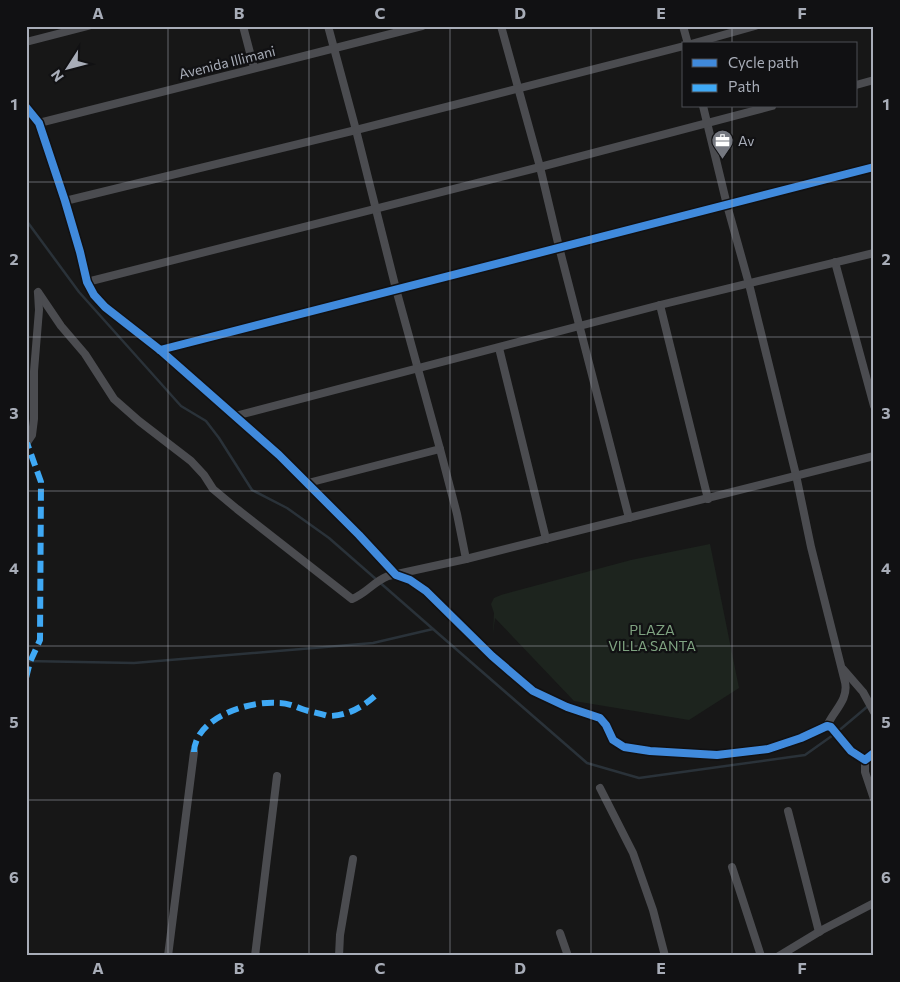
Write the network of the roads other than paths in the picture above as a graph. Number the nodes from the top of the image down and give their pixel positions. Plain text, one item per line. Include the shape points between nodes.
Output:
1 (88, 26) edge
2 (242, 26) edge
3 (328, 26) edge
4 (422, 26) edge
5 (501, 26) edge
6 (683, 26) edge
7 (755, 26) edge
8 (26, 42) edge
9 (688, 42) edge
10 (696, 42) edge
11 (682, 47) edge
12 (333, 49) junction
13 (254, 68) junction
14 (874, 80) edge
15 (858, 84) edge
16 (518, 88) junction
17 (26, 107) edge
18 (703, 108) edge
19 (764, 108) edge
20 (707, 123) junction
21 (39, 124) junction
22 (356, 130) junction
23 (540, 167) junction
24 (874, 167) edge
25 (65, 201) junction
26 (727, 205) junction
27 (376, 209) junction
28 (558, 248) junction
29 (874, 253) edge
30 (835, 262) junction
31 (87, 282) junction
32 (749, 284) junction
33 (396, 289) junction
34 (660, 305) junction
35 (579, 326) junction
36 (499, 348) junction
37 (160, 350) junction
38 (418, 369) junction
39 (874, 406) edge
40 (235, 416) junction
41 (26, 444) edge
42 (440, 448) junction
43 (874, 456) edge
44 (796, 475) junction
45 (308, 483) junction
46 (708, 498) junction
47 (629, 518) junction
48 (546, 539) junction
49 (466, 559) junction
50 (396, 575) junction
51 (842, 667) junction
52 (874, 712) edge
53 (827, 726) junction
54 (194, 752) dead end
55 (874, 754) edge
56 (865, 760) junction
57 (277, 776) dead end
58 (600, 788) dead end
59 (874, 799) edge
60 (788, 810) dead end
61 (353, 859) dead end
62 (732, 867) dead end
63 (874, 903) edge
64 (560, 932) dead end
65 (819, 932) junction
66 (168, 956) edge
67 (255, 956) edge
68 (339, 956) edge
69 (568, 956) edge
70 (665, 956) edge
71 (761, 956) edge
72 (779, 956) edge

1 - 8 street
2 - 13 street
3 - 12 street
4 - 12 street, Avenida Illimani
5 - 16 street
6 - 9 street
7 - 10 street
11 - 16 street
12 - 13 street, Avenida Illimani
12 - 22 street
13 - 21 street, Avenida Illimani
14 - 15 street
16 - 22 street
16 - 23 street
17 - 21 street
18 - 20 street
19 - 20 street
20 - 23 street
20 - 26 street
21 - 25 street
22 - 25 street
22 - 27 street
23 - 27 street
23 - 28 street
24 - 26 street
25 - 31 street
26 - 28 street
26 - 32 street
27 - 31 street
27 - 33 street
28 - 33 street
28 - 35 street
29 - 30 street
30 - 32 street
30 - 39 street
31 - 37 street via 105,307
32 - 34 street
32 - 44 street
33 - 37 street
33 - 38 street
34 - 35 street
34 - 46 street
35 - 36 street
35 - 47 street
36 - 38 street
36 - 48 street
37 - 40 street
38 - 40 street
38 - 42 street
40 - 45 street
41 - 50 street via 32,435 34,419 38,292 114,399 191,461 213,489 236,509 352,599 377,580
42 - 45 street
42 - 49 street
43 - 44 street
44 - 46 street
44 - 51 street via 810,547
45 - 50 street
46 - 47 street
47 - 48 street
48 - 49 street
49 - 50 street
50 - 53 street via 426,591 533,692 600,718 613,740 624,747 717,755 768,749
51 - 52 street via 863,692
51 - 53 street via 845,698
53 - 56 street
54 - 66 street
55 - 56 street
56 - 59 street via 865,772
57 - 67 street
58 - 70 street via 633,853
60 - 65 street
61 - 68 street
62 - 71 street
63 - 65 street
64 - 69 street
65 - 72 street

